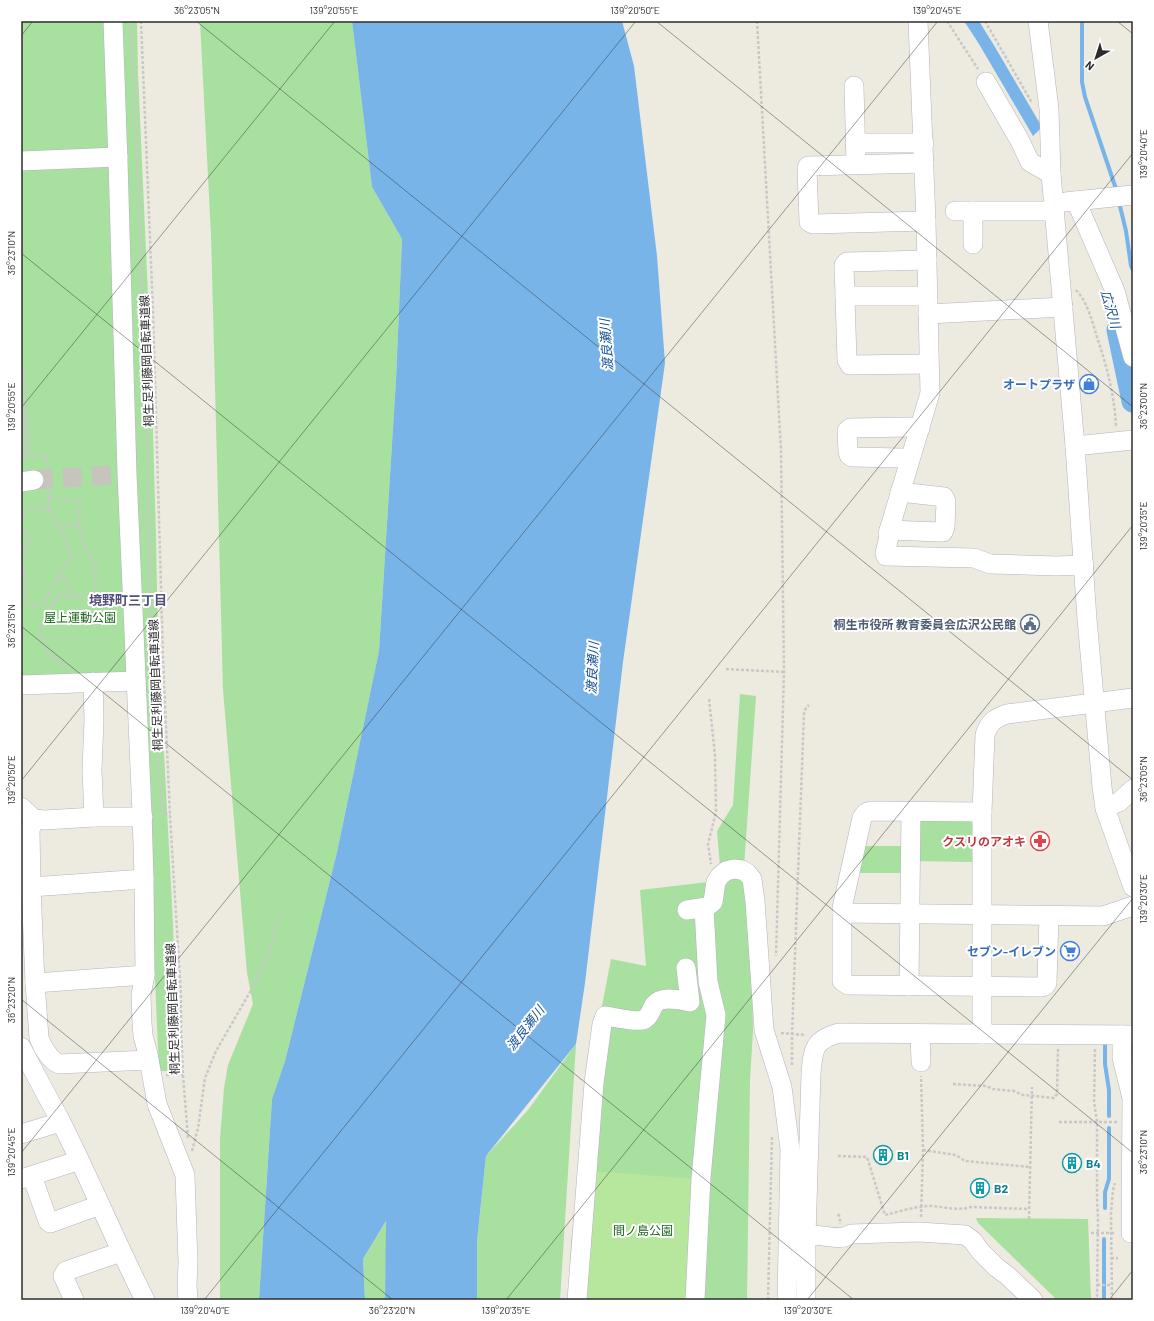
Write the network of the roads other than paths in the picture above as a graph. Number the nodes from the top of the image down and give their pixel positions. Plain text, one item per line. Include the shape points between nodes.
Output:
1 (113, 21) edge
2 (918, 21) edge
3 (1038, 21) edge
4 (986, 82) road end
5 (854, 86) dead end
6 (855, 143) junction
7 (924, 143) junction
8 (118, 157) junction
9 (21, 161) edge
10 (924, 163) junction
11 (856, 164) junction
12 (1052, 174) junction
13 (1133, 195) edge
14 (1076, 201) junction
15 (1054, 206) junction
16 (926, 221) junction
17 (973, 244) dead end
18 (927, 260) junction
19 (845, 296) junction
20 (928, 305) junction
21 (1063, 308) junction
22 (1133, 357) edge
23 (929, 364) junction
24 (920, 429) junction
25 (1126, 441) edge
26 (1075, 446) junction
27 (909, 461) junction
28 (900, 492) junction
29 (889, 532) junction
30 (1084, 565) junction
31 (136, 681) junction
32 (93, 682) junction
33 (21, 685) edge
34 (1133, 698) edge
35 (1095, 704) junction
36 (1133, 789) edge
37 (1105, 808) junction
38 (911, 812) junction
39 (982, 812) junction
40 (27, 813) edge
41 (94, 817) junction
42 (143, 817) junction
43 (144, 879) junction
44 (31, 887) junction
45 (1133, 887) edge
46 (1133, 906) edge
47 (842, 913) junction
48 (910, 914) junction
49 (982, 915) junction
50 (1049, 916) junction
51 (686, 968) dead end
52 (145, 975) junction
53 (35, 983) junction
54 (909, 986) junction
55 (982, 987) junction
56 (690, 1002) junction
57 (713, 1005) junction
58 (920, 1034) junction
59 (982, 1034) junction
60 (1128, 1035) edge
61 (21, 1048) edge
62 (149, 1057) junction
63 (921, 1062) road end
64 (60, 1120) junction
65 (21, 1134) edge
66 (79, 1160) junction
67 (26, 1177) edge
68 (100, 1205) junction
69 (1118, 1233) edge
70 (806, 1236) junction
71 (121, 1252) junction
72 (187, 1293) edge
73 (74, 1300) edge
74 (144, 1300) edge
75 (577, 1300) edge
76 (695, 1300) edge
77 (787, 1300) edge
78 (806, 1300) edge
79 (1033, 1300) edge

1 - 8 street
2 - 7 street
3 - 12 street
4 - 12 street via 1030,162
5 - 6 street
6 - 7 street
6 - 11 street
7 - 10 street
8 - 9 street
8 - 31 street via 119,475
10 - 11 street
10 - 16 street
11 - 16 street via 808,166 810,224
12 - 15 street
13 - 14 street
14 - 15 street
14 - 22 street via 1115,291
15 - 17 street via 964,211
15 - 21 street
16 - 18 street
18 - 19 street via 847,262 844,265
18 - 20 street
19 - 20 street
19 - 23 street via 847,360 850,365
20 - 21 street
20 - 23 street
21 - 26 street
23 - 24 street via 930,393
24 - 27 street
24 - 27 street via 910,427 847,430 848,452 852,457 902,458
25 - 26 street
26 - 30 street
27 - 28 street
28 - 29 street
28 - 29 street via 944,497 945,527 943,532
29 - 30 street via 886,556 974,558 990,564
30 - 35 street
31 - 32 street
31 - 42 street
32 - 33 street
32 - 41 street
34 - 35 street
35 - 37 street
35 - 39 street via 997,717 987,728 985,735
36 - 37 street via 1119,802
37 - 45 street
38 - 39 street
38 - 47 street via 871,811 864,814
38 - 48 street
39 - 49 street
40 - 41 street via 45,820
40 - 44 street via 30,830
41 - 42 street
42 - 43 street
43 - 44 street
43 - 52 street
44 - 53 street
46 - 50 street via 1103,916
47 - 48 street
47 - 54 street via 842,981 848,985
48 - 49 street
48 - 54 street
49 - 50 street
49 - 55 street
50 - 55 street via 1048,983 1041,987
51 - 56 street
52 - 53 street
52 - 62 street via 150,994 152,1038
53 - 62 street via 39,1038 54,1061 60,1064
54 - 55 street
55 - 59 street
56 - 57 street
56 - 75 street via 665,999 658,1001 646,1019 640,1020 605,1016 594,1083
57 - 76 street via 716,1015 700,1178
57 - 77 street via 695,909 707,907 713,902 716,882 726,870 738,869 747,873 754,887 764,1030 782,1087 790,1148
58 - 59 street
58 - 63 street
58 - 70 street via 839,1033 829,1036 815,1048 811,1074
59 - 60 street
60 - 69 street via 1122,1058 1132,1098
61 - 64 street
62 - 72 street via 158,1104 188,1160
64 - 65 street
64 - 66 street
66 - 67 street
66 - 68 street
67 - 68 street via 50,1223
68 - 71 street
70 - 78 street
70 - 79 street via 840,1238 851,1234 919,1232 965,1235
71 - 73 street via 66,1271 63,1276
71 - 74 street

